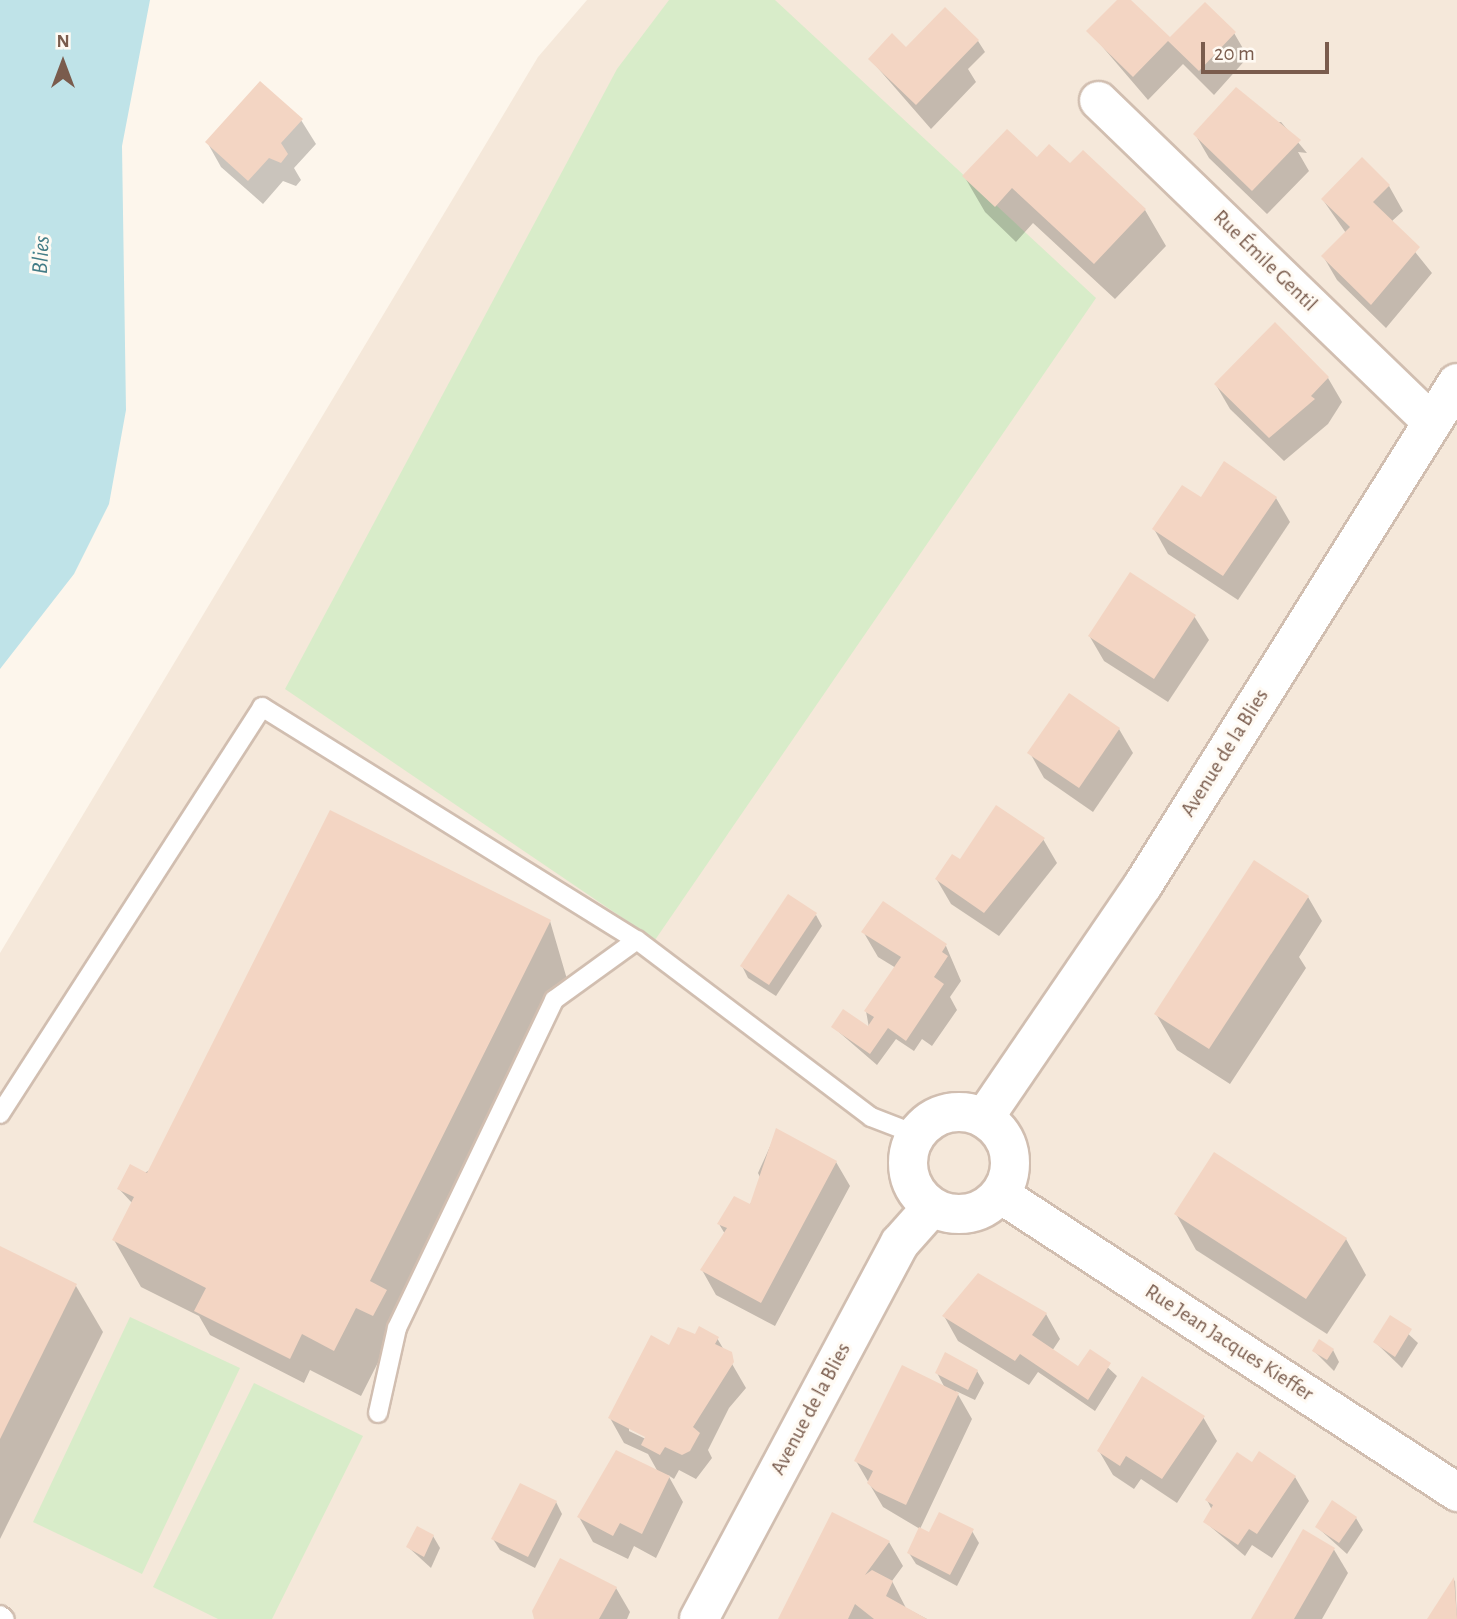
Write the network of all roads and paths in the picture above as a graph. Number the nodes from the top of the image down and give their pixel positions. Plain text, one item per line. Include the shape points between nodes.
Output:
1 (1098, 100) dead end
2 (1457, 383) edge
3 (1432, 422) junction
4 (637, 940) junction
5 (0, 1114) edge
6 (984, 1118) junction
7 (915, 1135) junction
8 (1000, 1194) junction
9 (932, 1207) junction
10 (378, 1413) dead end
11 (1457, 1492) edge
12 (0, 1615) edge
13 (5, 1619) edge
14 (699, 1619) edge

1 - 3 street, Rue Émile Gentil
2 - 3 main road, Avenue de la Blies
3 - 6 main road, Avenue de la Blies via 1143,885
4 - 5 lane via 262,707
4 - 7 lane via 871,1117
4 - 10 lane via 554,1000 397,1328
6 - 7 main road via 939,1115
6 - 8 main road via 998,1130 1010,1161
7 - 9 main road via 907,1166 919,1196
8 - 9 main road via 976,1212
8 - 11 street, Rue Jean Jacques Kieffer
9 - 14 main road, Avenue de la Blies via 900,1242
12 - 13 lane

